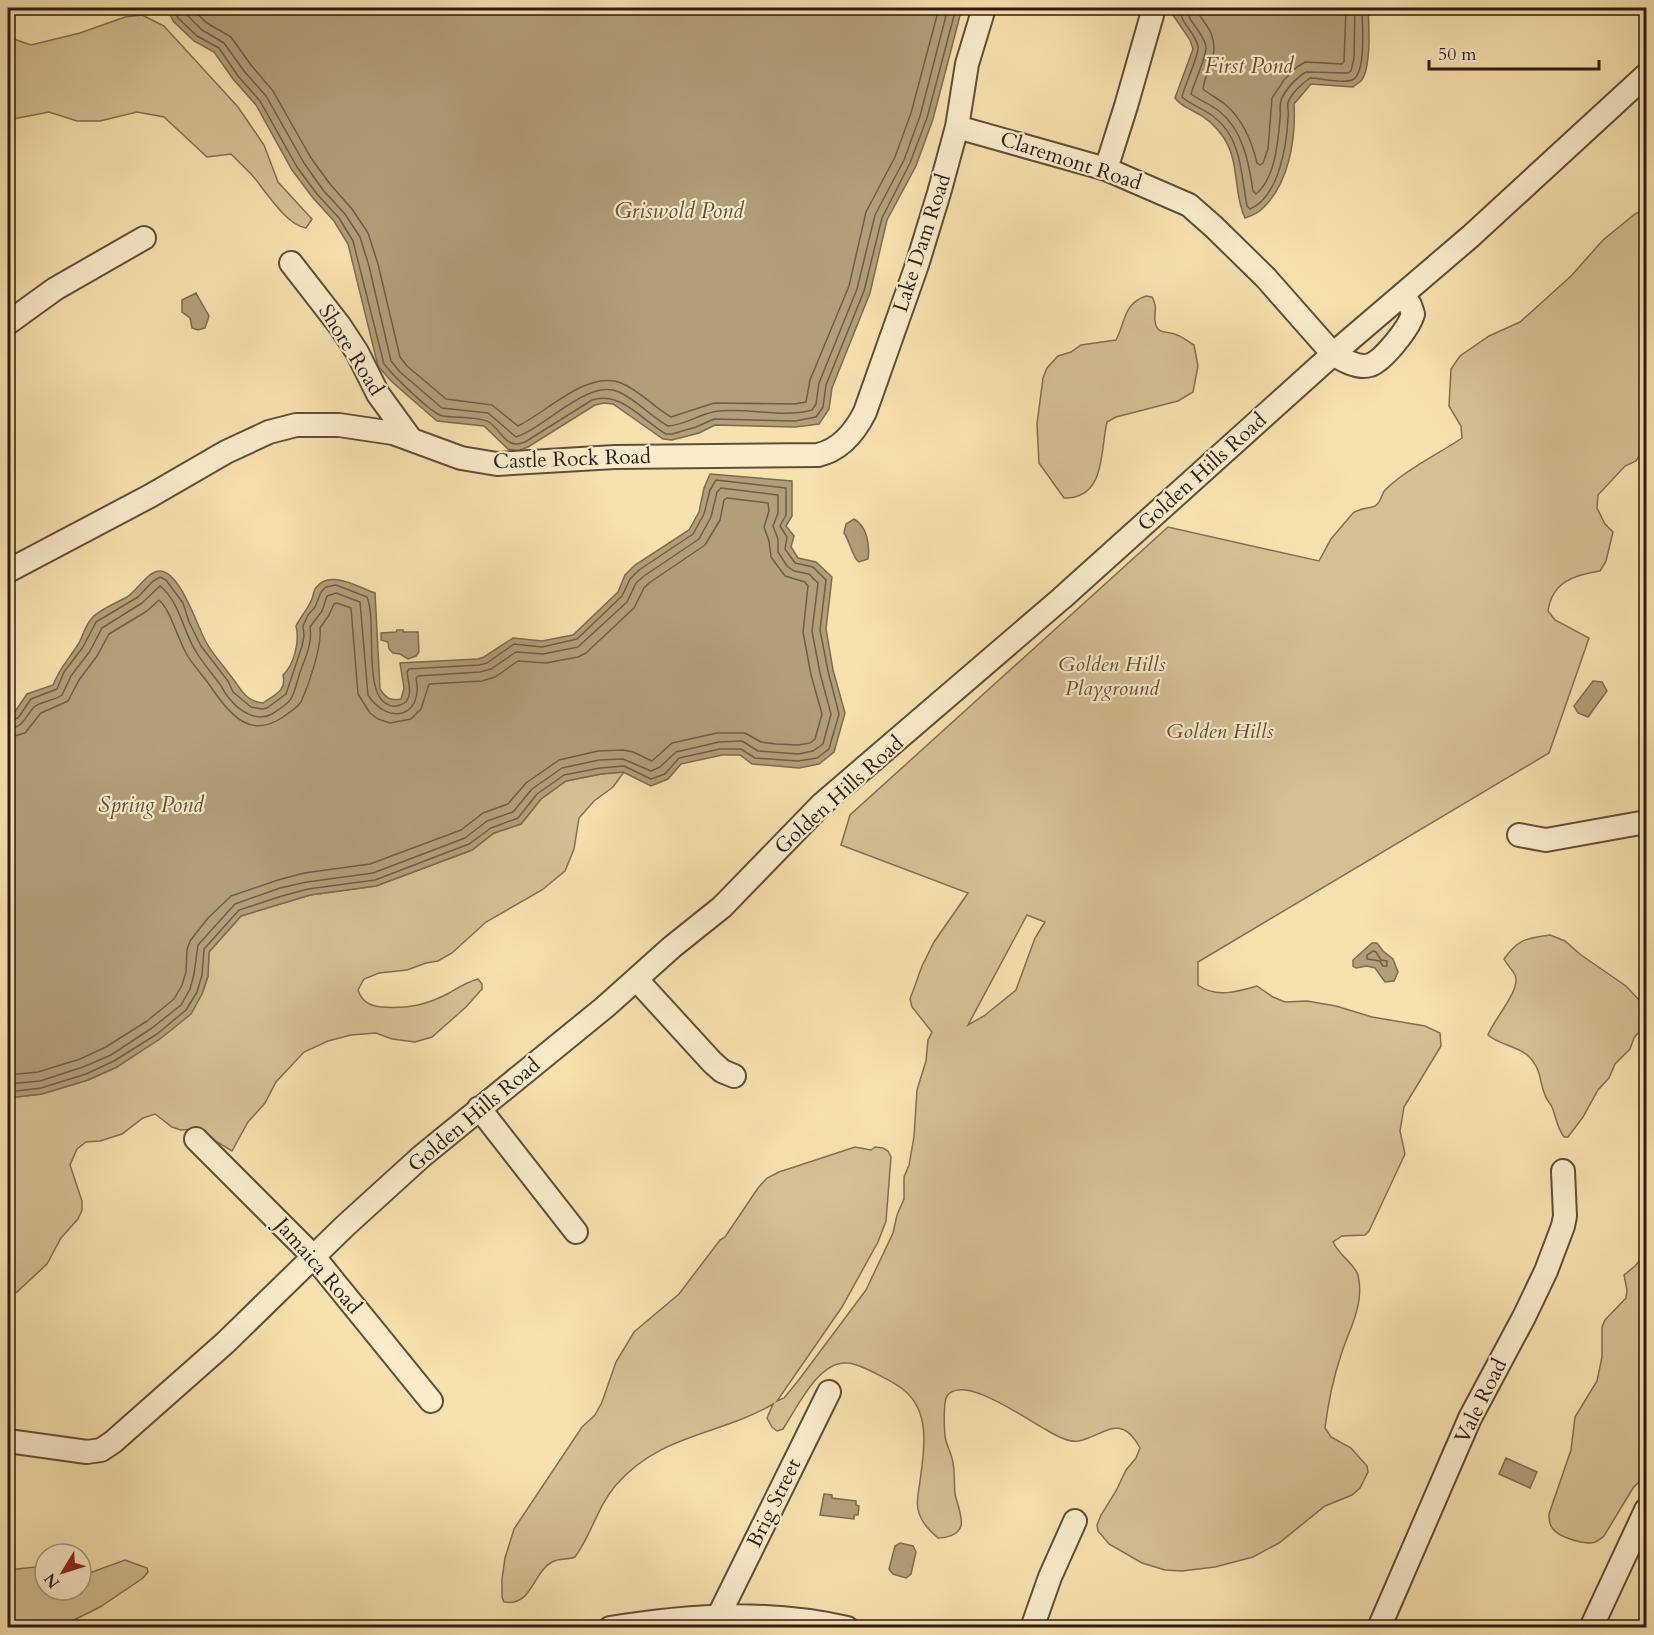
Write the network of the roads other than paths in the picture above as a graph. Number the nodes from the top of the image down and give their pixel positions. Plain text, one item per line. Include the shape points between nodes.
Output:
1 (984, 8) edge
2 (1154, 8) edge
3 (1647, 75) edge
4 (957, 127) junction
5 (1106, 169) junction
6 (144, 238) dead end
7 (291, 263) dead end
8 (1403, 295) junction
9 (8, 323) edge
10 (1334, 354) junction
11 (410, 438) junction
12 (818, 455) joint
13 (8, 571) edge
14 (1647, 822) edge
15 (1519, 835) dead end
16 (637, 980) junction
17 (734, 1076) dead end
18 (479, 1108) junction
19 (196, 1138) dead end
20 (1563, 1171) dead end
21 (576, 1232) dead end
22 (314, 1257) junction
23 (829, 1392) dead end
24 (431, 1401) dead end
25 (8, 1441) edge
26 (1647, 1510) edge
27 (1075, 1521) dead end
28 (719, 1615) junction
29 (610, 1628) edge
30 (847, 1628) edge
31 (1032, 1628) edge
32 (1379, 1628) edge
33 (1591, 1628) edge

1 - 4 street, Lake Dam Road via 968,64
2 - 5 street
3 - 8 street, Golden Hills Road
4 - 5 street, Claremont Road
4 - 12 street, Lake Dam Road via 917,265 865,412 843,443
5 - 10 street, Claremont Road via 1174,198 1200,214 1266,278
6 - 9 street via 56,289
7 - 11 street, Shore Road via 340,326 382,399
8 - 10 street, Golden Hills Road
8 - 10 street via 1412,308 1412,319 1379,358 1369,366 1347,362
10 - 16 street, Golden Hills Road via 1062,598 815,811 735,894
11 - 12 street, Castle Rock Road via 461,458 497,464 615,457
11 - 13 street, Castle Rock Road via 379,430 319,424 269,432
14 - 15 street via 1545,840
16 - 17 street via 712,1062
16 - 18 street, Golden Hills Road
18 - 21 street
18 - 22 street, Golden Hills Road
19 - 22 street, Jamaica Road
20 - 32 street, Vale Road via 1565,1216 1546,1271 1470,1418
22 - 24 street, Jamaica Road
22 - 25 street, Golden Hills Road via 225,1343 107,1446 87,1452
23 - 28 street, Brig Street
26 - 33 street
27 - 31 street
28 - 29 street
28 - 30 street via 767,1616

